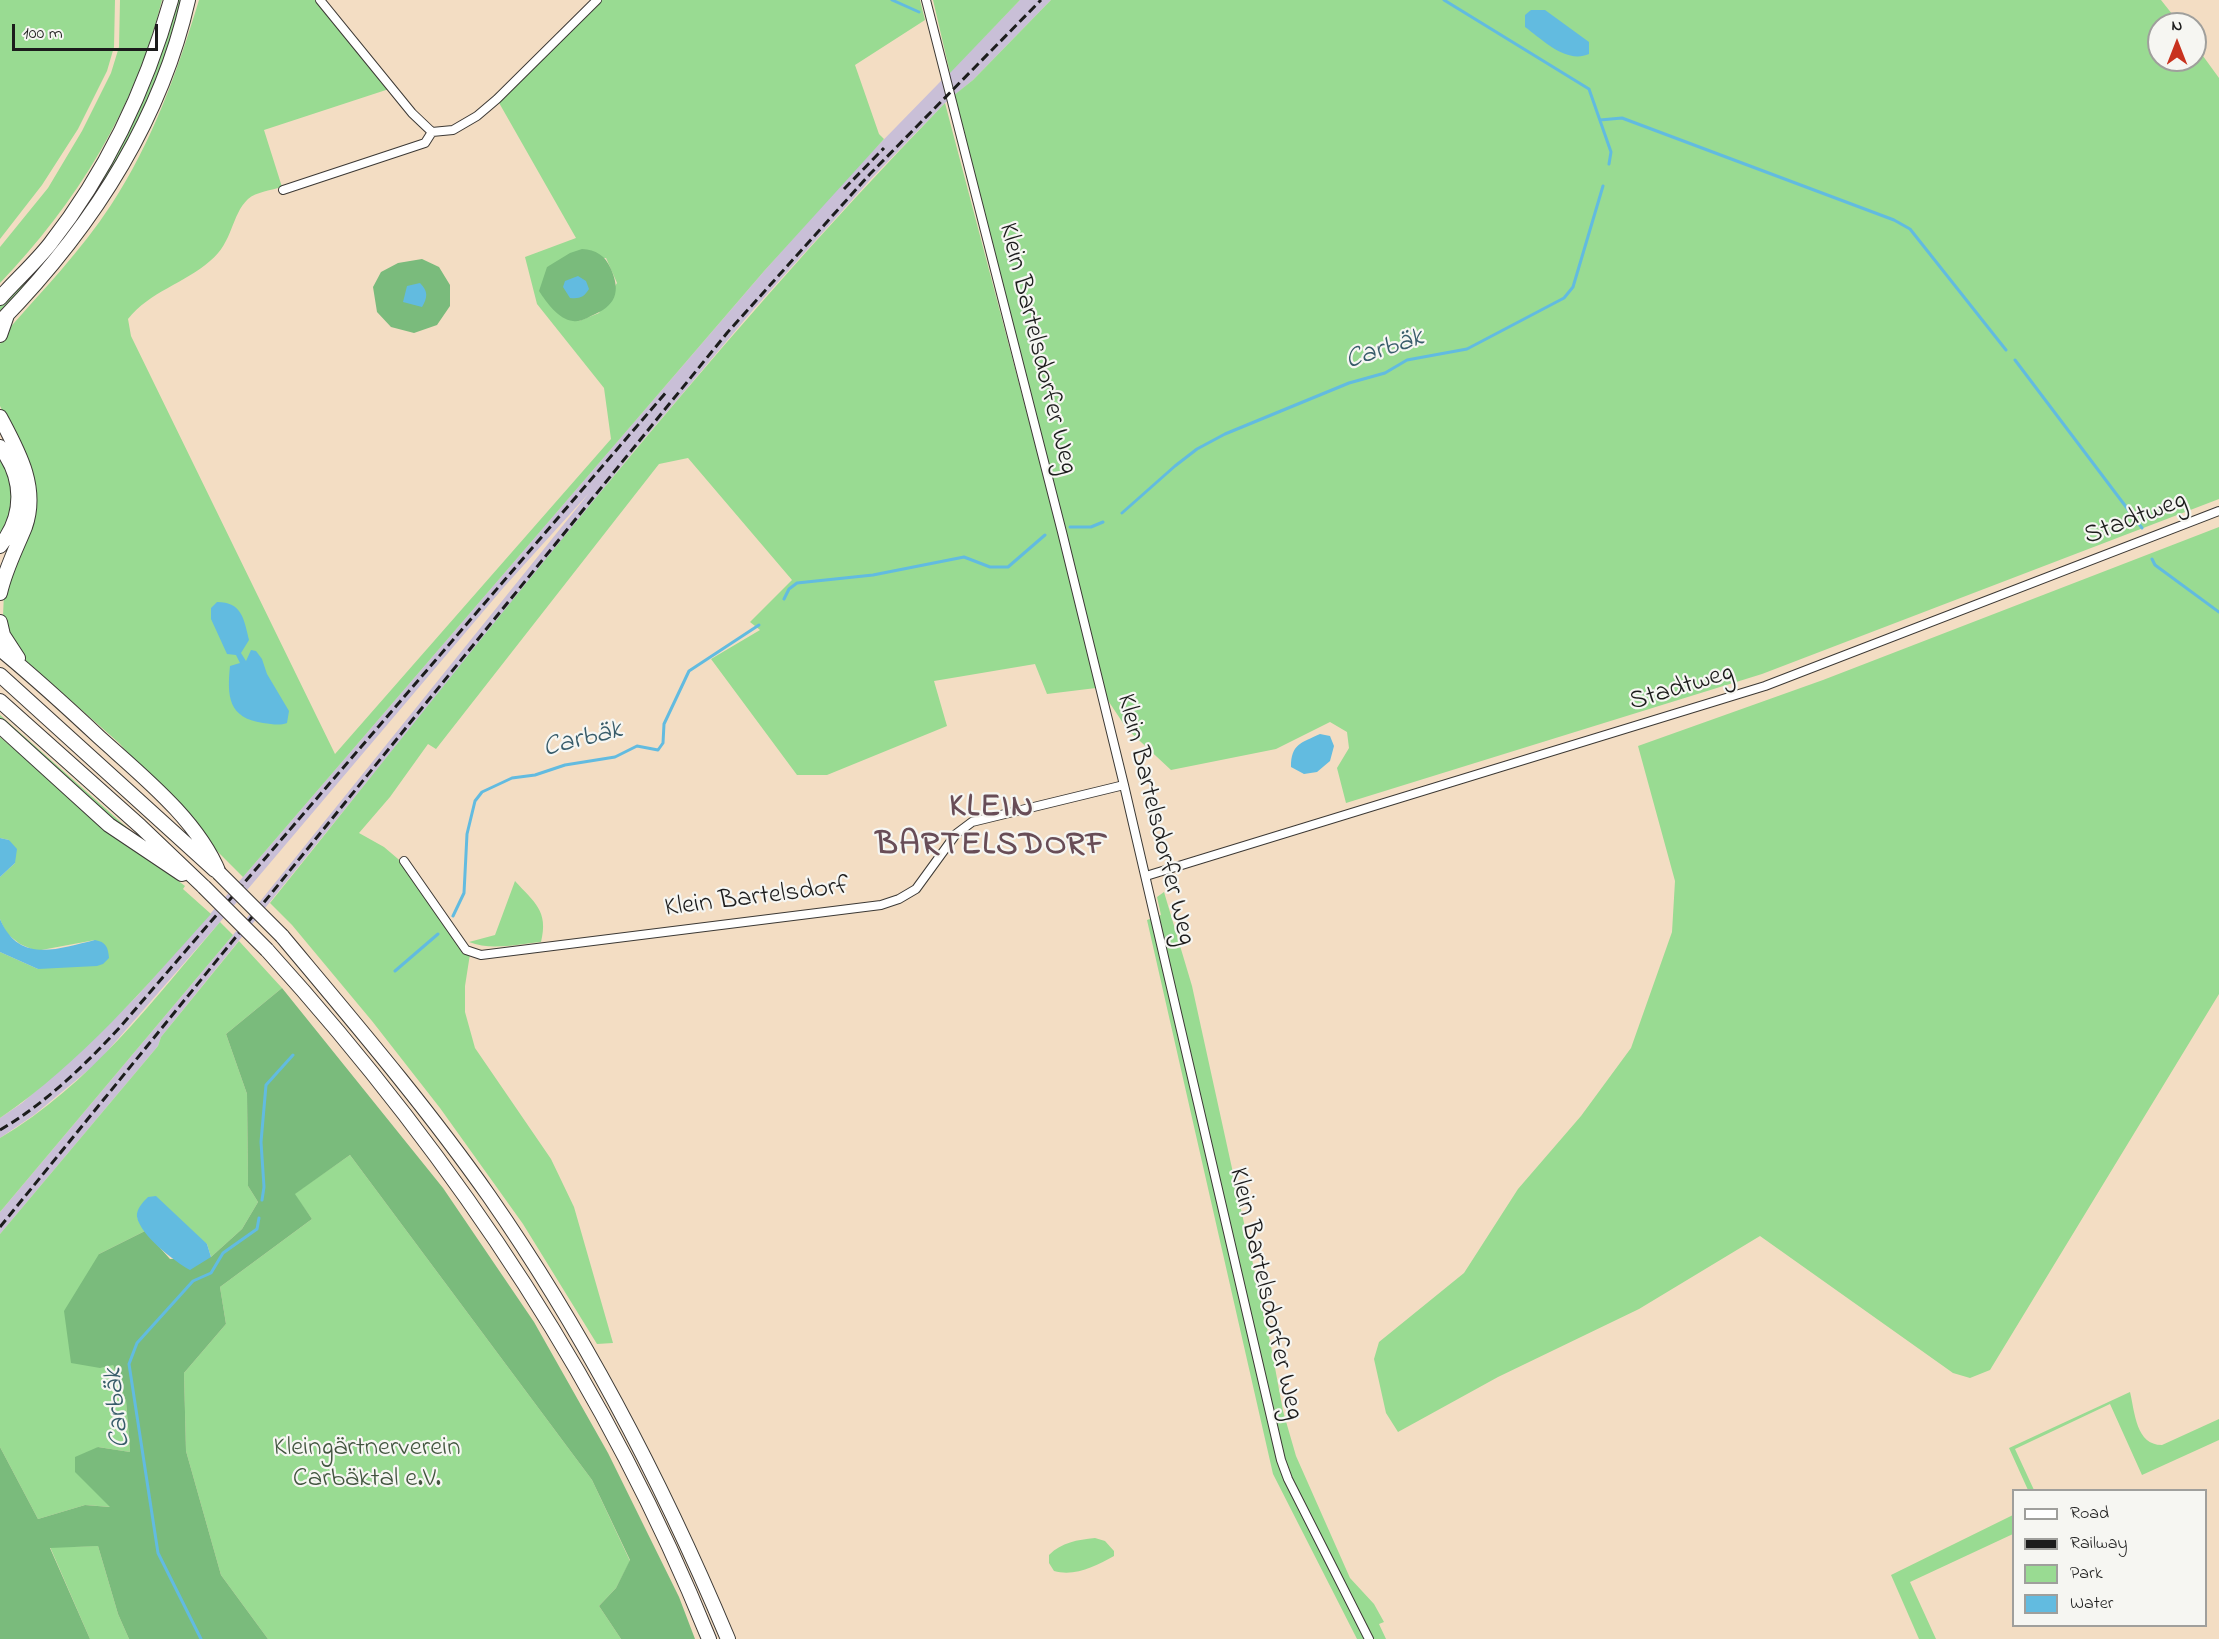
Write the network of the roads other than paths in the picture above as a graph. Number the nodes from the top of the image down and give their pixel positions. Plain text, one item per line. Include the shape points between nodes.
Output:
1 (171, 0) edge
2 (188, 0) edge
3 (320, 0) edge
4 (597, 0) edge
5 (926, 0) edge
6 (432, 132) junction
7 (283, 190) dead end
8 (0, 298) edge
9 (3, 318) edge
10 (0, 335) edge
11 (0, 417) edge
12 (0, 447) edge
13 (2219, 511) edge
14 (0, 546) edge
15 (0, 593) edge
16 (0, 622) edge
17 (0, 649) edge
18 (28, 672) junction
19 (0, 675) edge
20 (0, 701) edge
21 (0, 726) edge
22 (1124, 784) junction
23 (404, 861) dead end
24 (219, 873) junction
25 (1146, 876) junction
26 (204, 887) junction
27 (709, 1639) edge
28 (728, 1639) edge
29 (1369, 1639) edge

1 - 8 highway via 160,40 120,136 82,200 48,246
2 - 9 highway via 161,84 119,171 69,245
3 - 6 street
4 - 6 street via 477,116 453,130
5 - 22 street, Klein Bartelsdorfer Weg
6 - 7 street via 425,143
9 - 10 highway
11 - 15 highway via 24,463 30,500 26,525
12 - 14 highway via 16,474 19,495 16,517
13 - 25 street, Stadtweg via 1766,686
16 - 18 highway via 10,648
17 - 18 highway
18 - 24 highway via 156,789 211,854
19 - 24 highway
20 - 26 highway
21 - 26 highway via 109,825
22 - 23 street, Klein Bartelsdorf via 972,822 956,834 916,889 881,905 481,955 466,950
22 - 25 street, Klein Bartelsdorfer Weg
24 - 28 highway, bridge via 282,936 343,1008 447,1139 521,1243 579,1337 652,1469
25 - 29 street, Klein Bartelsdorfer Weg via 1281,1460
26 - 27 highway, bridge via 267,950 412,1122 505,1254 611,1432

